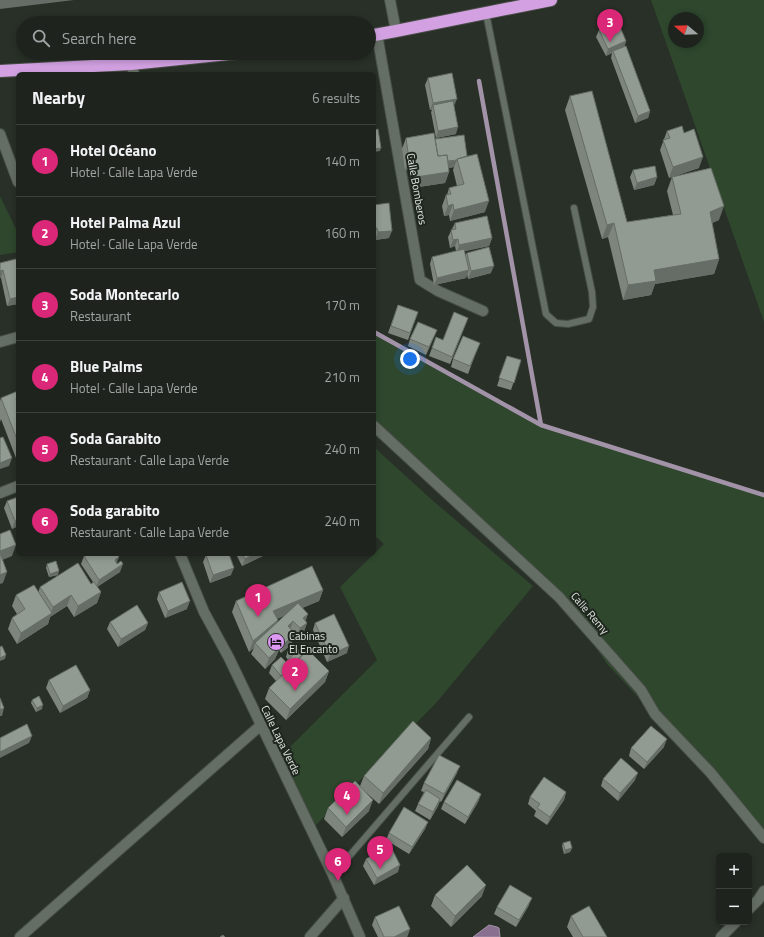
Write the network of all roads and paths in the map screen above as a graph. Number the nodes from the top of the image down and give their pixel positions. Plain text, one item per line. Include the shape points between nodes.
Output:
1 (390, 0) edge
2 (552, 0) edge
3 (509, 4) edge
4 (486, 13) junction
5 (396, 31) junction
6 (376, 34) edge
7 (376, 51) edge
8 (192, 60) edge
9 (133, 69) edge
10 (0, 71) edge
11 (0, 134) edge
12 (16, 177) edge
13 (574, 208) dead end
14 (483, 311) dead end
15 (16, 338) edge
16 (0, 342) edge
17 (376, 428) edge
18 (16, 487) edge
19 (0, 493) edge
20 (181, 556) edge
21 (469, 717) dead end
22 (260, 725) junction
23 (764, 838) edge
24 (333, 875) junction
25 (764, 891) edge
26 (344, 898) junction
27 (752, 906) edge
28 (733, 925) edge
29 (20, 937) edge
30 (310, 937) edge
31 (360, 937) edge
32 (721, 937) edge

1 - 5 street
2 - 3 highway
3 - 4 highway
4 - 5 highway
4 - 13 lane via 546,314 556,323 568,324 589,318 593,307
5 - 6 highway
7 - 14 street, Calle Bomberos via 420,280
8 - 9 highway
9 - 10 highway
11 - 12 street
15 - 16 street
17 - 23 street, Calle Remy via 559,597 641,690 655,714 710,772
18 - 19 street
20 - 22 street, Calle Lapa Verde via 204,612
21 - 24 lane
22 - 24 street, Calle Lapa Verde
22 - 29 street
24 - 26 street, Calle Lapa Verde
25 - 27 street
26 - 30 street
26 - 31 street, Calle Lapa Verde
28 - 32 street

